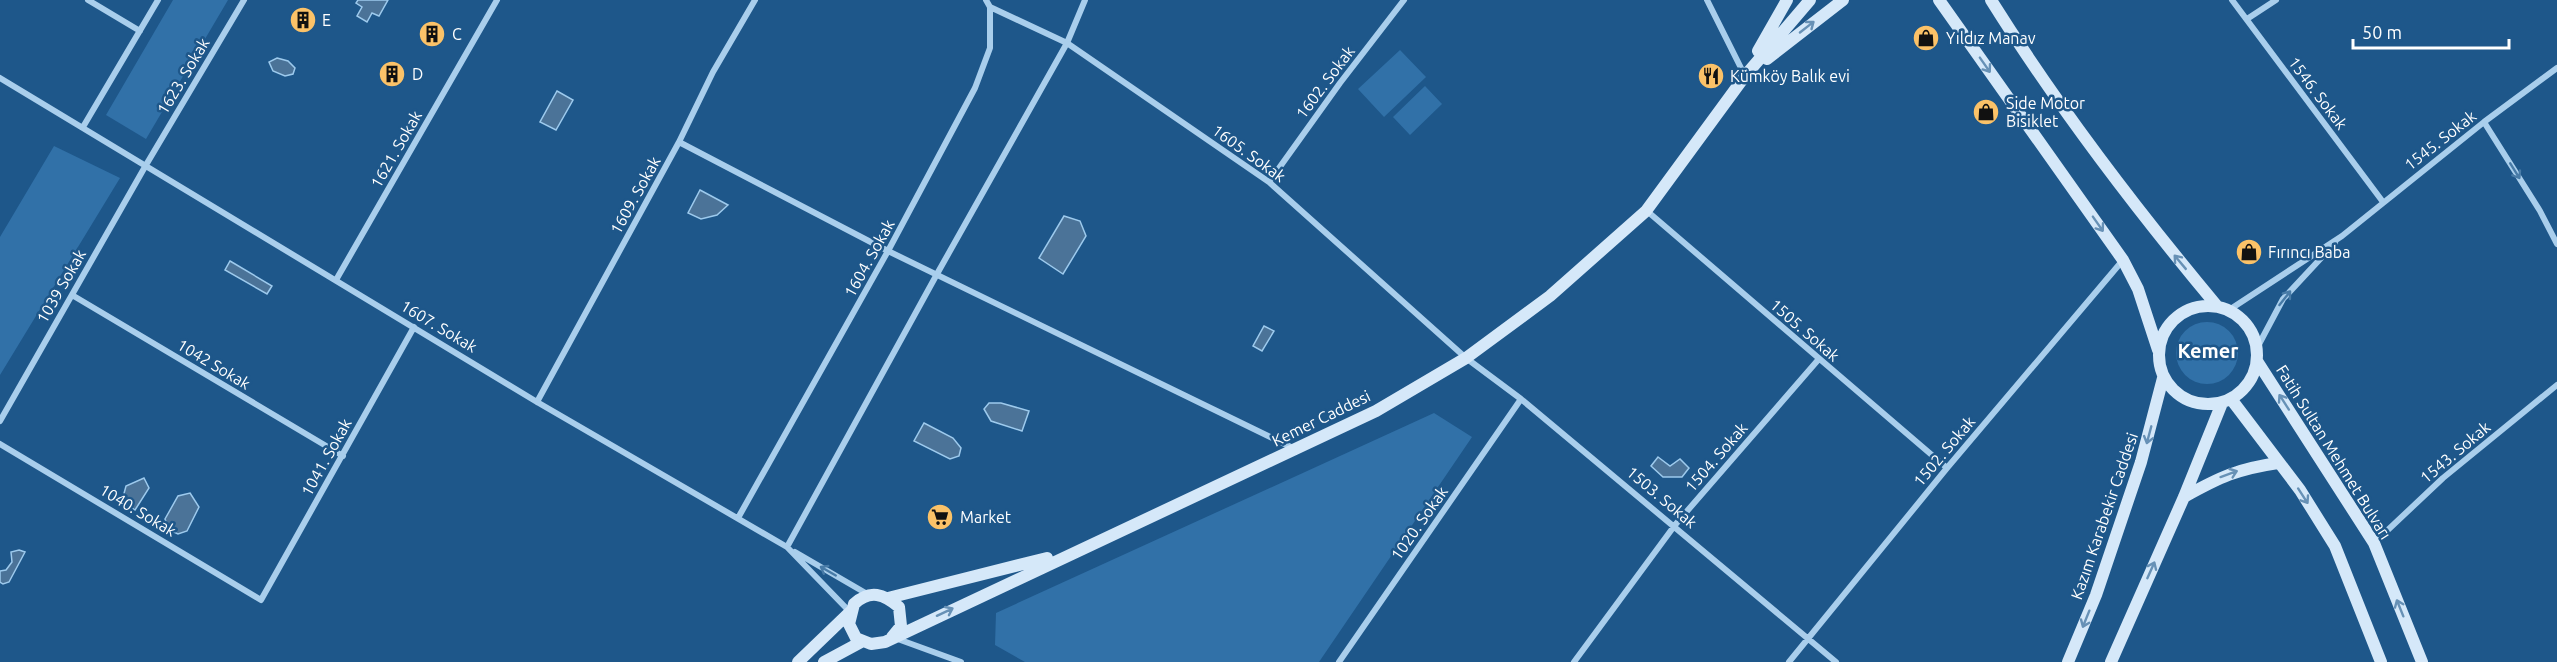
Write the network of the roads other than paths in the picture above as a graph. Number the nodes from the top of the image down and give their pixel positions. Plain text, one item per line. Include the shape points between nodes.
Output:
1 (88, 0) edge
2 (158, 0) edge
3 (244, 0) edge
4 (497, 0) edge
5 (755, 0) edge
6 (986, 0) edge
7 (1085, 0) edge
8 (1404, 0) edge
9 (1707, 0) edge
10 (1787, 0) edge
11 (1810, 0) edge
12 (1843, 0) edge
13 (1940, 0) edge
14 (1991, 0) edge
15 (2232, 0) edge
16 (2276, 0) edge
17 (990, 7) junction
18 (2247, 20) junction
19 (140, 31) junction
20 (1067, 43) junction
21 (2557, 68) edge
22 (1745, 76) junction
23 (0, 78) edge
24 (2484, 122) junction
25 (83, 127) junction
26 (679, 142) junction
27 (146, 165) junction
28 (1269, 182) junction
29 (2383, 202) junction
30 (1646, 211) junction
31 (2342, 236) junction
32 (2557, 244) edge
33 (888, 251) junction
34 (2123, 260) junction
35 (937, 274) junction
36 (336, 280) junction
37 (72, 295) junction
38 (2223, 308) junction
39 (414, 327) junction
40 (2158, 350) junction
41 (2257, 355) junction
42 (1466, 358) junction
43 (1818, 360) junction
44 (2163, 378) junction
45 (2557, 385) edge
46 (1521, 399) junction
47 (2226, 401) junction
48 (537, 402) junction
49 (0, 421) edge
50 (0, 444) edge
51 (1295, 449) junction
52 (343, 456) junction
53 (2278, 463) junction
54 (1947, 468) junction
55 (2184, 497) junction
56 (738, 518) junction
57 (1675, 525) junction
58 (2374, 543) junction
59 (787, 547) junction
60 (1074, 552) junction
61 (868, 595) junction
62 (888, 598) junction
63 (261, 600) joint
64 (850, 612) junction
65 (892, 637) junction
66 (1807, 638) junction
67 (863, 641) junction
68 (798, 662) edge
69 (824, 662) edge
70 (961, 662) edge
71 (1339, 662) edge
72 (1574, 662) edge
73 (1789, 662) edge
74 (1836, 662) edge
75 (2068, 662) edge
76 (2111, 662) edge
77 (2381, 662) edge
78 (2422, 662) edge

1 - 19 street
2 - 19 street
3 - 27 street, 1623. Sokak
4 - 36 street, 1621. Sokak
5 - 26 street, 1609. Sokak via 713,72
6 - 17 street, 1604. Sokak
7 - 20 street
8 - 28 street, 1602. Sokak
9 - 22 street
10 - 22 main road, Kemer Caddesi
11 - 22 main road, Kemer Caddesi
22 -> 12 main road
13 -> 34 main road
38 -> 14 main road via 2165,243 2072,120
15 - 18 street, 1546. Sokak
16 - 18 street
17 - 20 street, 1605. Sokak
17 - 33 street, 1604. Sokak via 990,48 975,88
18 - 29 street, 1546. Sokak
19 - 25 street
20 - 28 street, 1605. Sokak
20 - 35 street
21 - 24 street, 1545. Sokak
22 - 30 main road, Kemer Caddesi
23 - 25 street, 1607. Sokak
24 - 29 street, 1545. Sokak
24 -> 32 street
25 - 27 street, 1607. Sokak
26 - 33 street
26 - 48 street, 1609. Sokak
27 - 36 street, 1607. Sokak
27 - 37 street, 1039 Sokak
28 - 42 street, 1605. Sokak
29 - 31 street, 1545. Sokak
30 - 42 main road, Kemer Caddesi via 1550,296
30 - 43 street, 1505. Sokak
31 - 38 street
41 -> 31 street via 2283,299
33 - 35 street
33 - 56 street, 1604. Sokak
34 - 40 main road via 2138,289
34 - 54 street, 1502. Sokak
35 - 51 street
35 - 59 street
36 - 39 street, 1607. Sokak
37 - 49 street, 1039 Sokak
37 - 52 street, 1042 Sokak
38 - 40 main road via 2201,306 2185,311 2162,334
38 - 41 main road via 2248,326
39 - 48 street, 1607. Sokak
39 - 52 street, 1041. Sokak
40 - 44 main road
41 - 47 main road via 2246,387
58 -> 41 main road, Fatih Sultan Mehmet Bulvarı
42 - 46 street, 1503. Sokak
42 - 51 main road, Kemer Caddesi via 1376,411
43 - 54 street, 1505. Sokak
43 - 57 street, 1504. Sokak
44 - 47 main road via 2181,398 2194,404
44 -> 75 main road, Kazım Karabekir Caddesi via 2141,462 2096,595
45 - 58 street, 1543. Sokak via 2443,478
46 - 57 street, 1503. Sokak
46 - 71 street, 1020. Sokak
47 - 53 main road
47 - 55 main road
48 - 56 street, 1607. Sokak
50 - 63 street, 1040. Sokak
51 - 60 main road, Kemer Caddesi
52 - 63 street, 1041. Sokak
55 -> 53 main road via 2219,477
53 -> 77 main road via 2335,546
54 - 66 street, 1502. Sokak
76 -> 55 main road
56 - 59 street, 1607. Sokak
57 - 66 street, 1503. Sokak
57 - 72 street, 1504. Sokak
78 -> 58 main road, Fatih Sultan Mehmet Bulvarı
61 -> 59 street
59 - 64 street, 1607. Sokak
60 - 62 main road
65 -> 60 main road, Kemer Caddesi
61 - 62 main road
61 - 64 main road via 854,604
62 - 65 main road via 899,607 901,618 901,626
64 - 67 main road via 849,624 856,638
64 - 68 main road
65 - 67 main road, Kemer Caddesi via 880,643
65 - 70 street
66 - 73 street, 1502. Sokak
66 - 74 street, 1503. Sokak
67 - 69 main road, Kemer Caddesi

